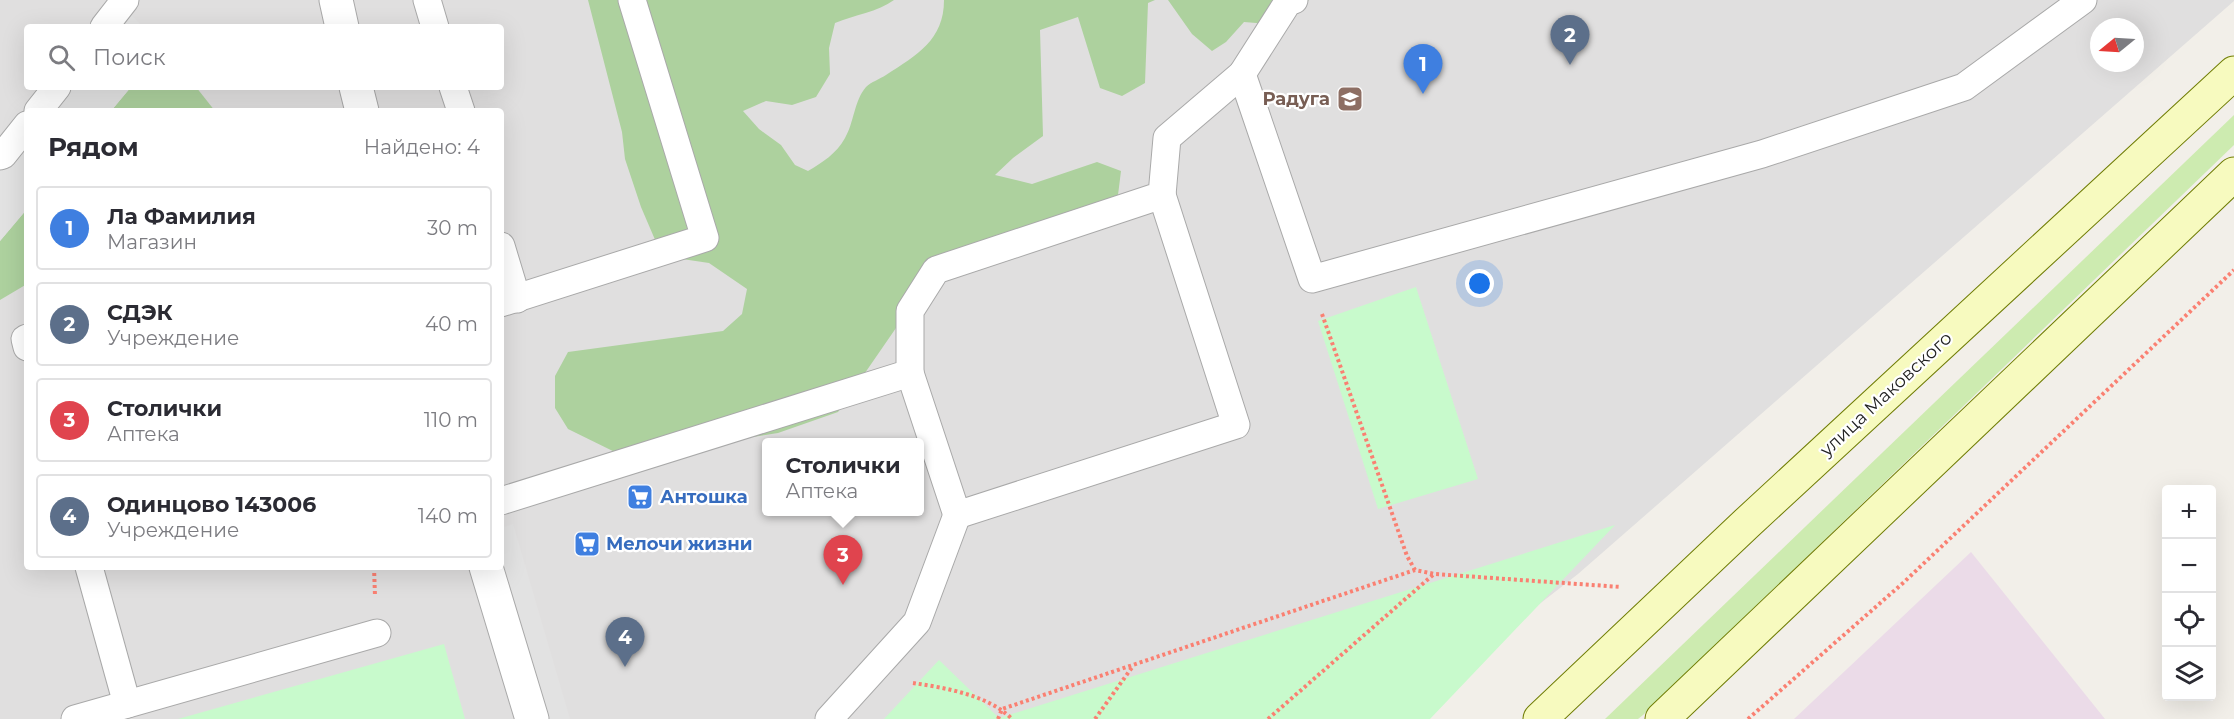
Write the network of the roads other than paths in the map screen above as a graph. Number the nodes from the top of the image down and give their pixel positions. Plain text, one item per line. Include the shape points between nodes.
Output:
1 (126, 0) edge
2 (336, 0) edge
3 (427, 0) edge
4 (632, 0) edge
5 (1294, 0) edge
6 (2084, 0) edge
7 (106, 24) edge
8 (341, 24) edge
9 (434, 24) edge
10 (2234, 73) edge
11 (1242, 74) junction
12 (55, 90) edge
13 (357, 90) edge
14 (454, 90) edge
15 (40, 108) edge
16 (361, 108) edge
17 (459, 108) edge
18 (24, 128) edge
19 (0, 156) edge
20 (2234, 174) edge
21 (1162, 195) junction
22 (504, 267) edge
23 (509, 301) edge
24 (910, 373) junction
25 (504, 500) edge
26 (957, 515) junction
27 (90, 570) edge
28 (487, 570) edge
29 (377, 633) dead end
30 (127, 704) junction
31 (75, 719) edge
32 (532, 719) edge
33 (829, 719) edge
34 (1540, 719) edge
35 (1662, 719) edge

1 - 7 lane
2 - 8 street
3 - 9 lane
4 - 23 lane via 705,238
5 - 11 lane via 1288,2
6 - 11 lane via 1964,87 1762,154 1312,279
10 - 34 main road, улица Маковского via 1746,523
11 - 21 lane via 1167,138
12 - 15 lane
13 - 16 street
14 - 17 lane
18 - 19 lane
20 - 35 main road
21 - 24 lane via 936,270 910,311
21 - 26 lane via 1236,425
22 - 23 lane
24 - 25 lane
24 - 26 lane
26 - 33 lane via 917,622
27 - 30 lane
28 - 32 street
29 - 30 lane
30 - 31 lane

